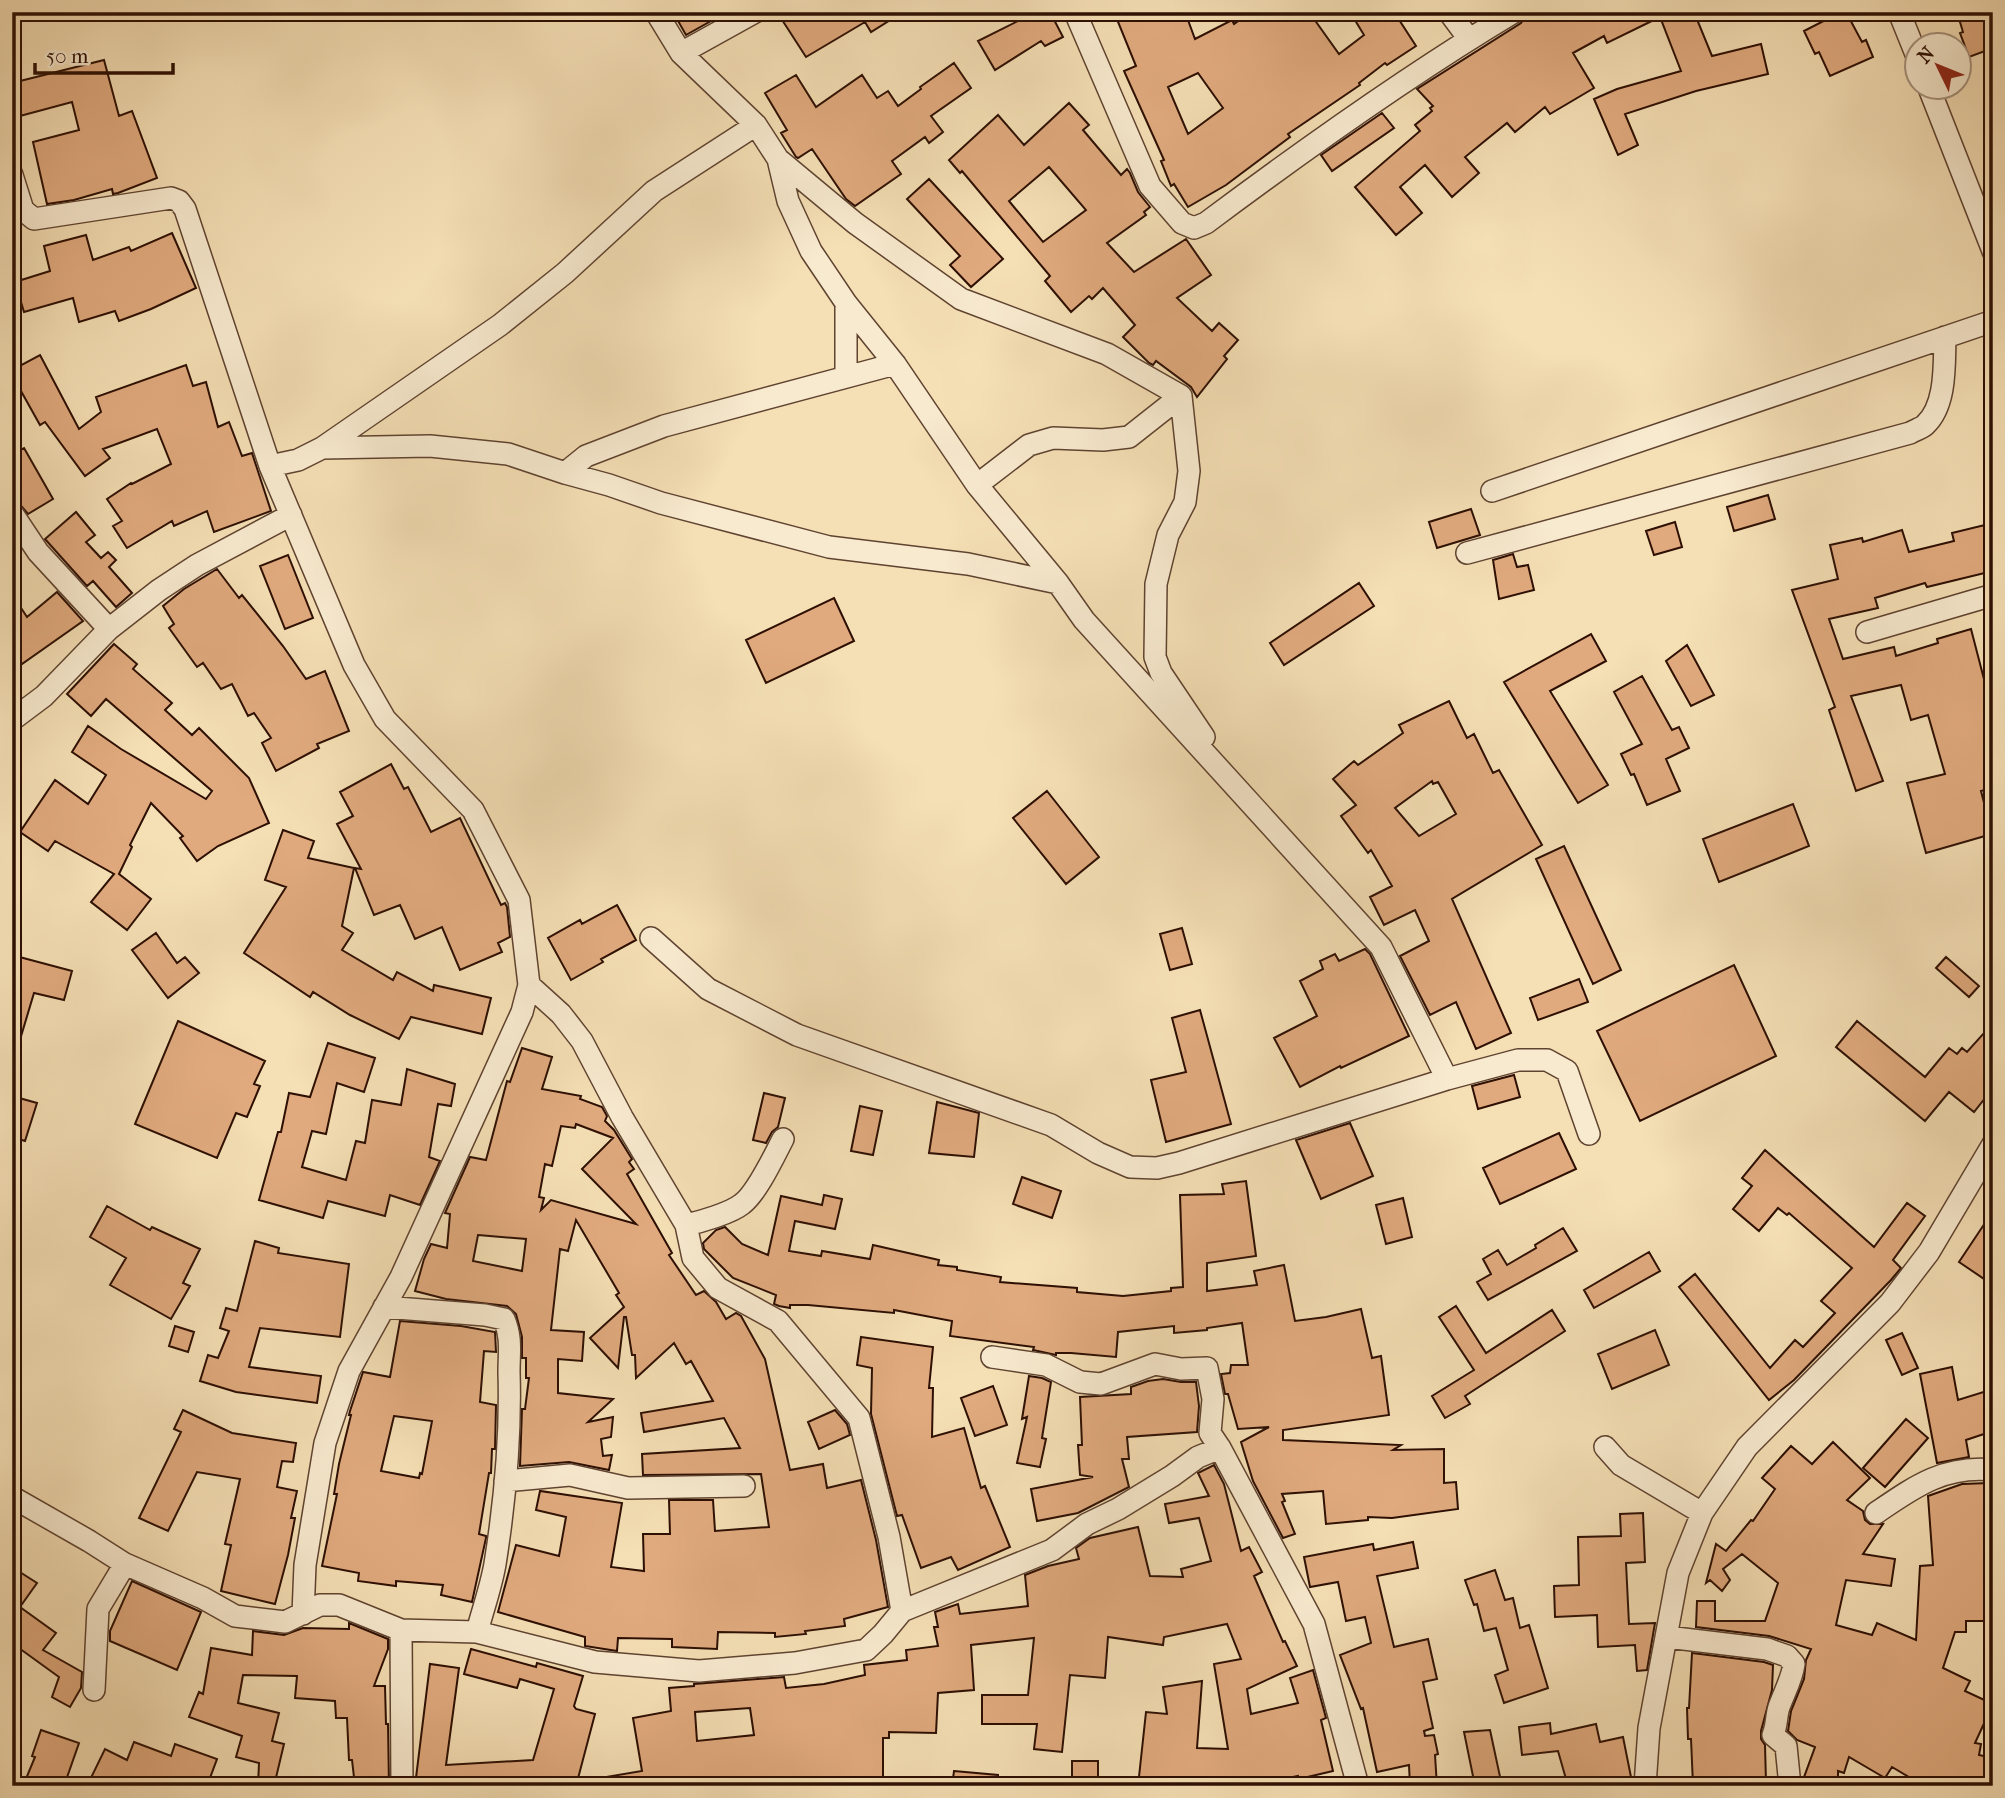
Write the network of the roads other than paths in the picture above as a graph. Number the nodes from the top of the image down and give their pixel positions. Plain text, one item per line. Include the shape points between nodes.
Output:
1 (656, 12) edge
2 (755, 12) edge
3 (1075, 12) edge
4 (1449, 12) edge
5 (1514, 12) edge
6 (1899, 12) edge
7 (1907, 32) edge
8 (1469, 39) junction
9 (681, 53) junction
10 (1935, 102) edge
11 (756, 125) junction
12 (778, 159) junction
13 (12, 176) edge
14 (1984, 201) edge
15 (1993, 251) edge
16 (846, 303) junction
17 (1993, 321) edge
18 (1945, 337) junction
19 (895, 364) junction
20 (846, 376) junction
21 (1181, 396) junction
22 (322, 448) junction
23 (270, 466) junction
24 (565, 473) junction
25 (977, 485) junction
26 (1492, 491) dead end
27 (12, 513) edge
28 (291, 516) junction
29 (1467, 553) dead end
30 (1058, 583) junction
31 (1993, 595) edge
32 (109, 629) junction
33 (1867, 632) dead end
34 (12, 720) edge
35 (1240, 790) junction
36 (651, 938) dead end
37 (529, 985) junction
38 (1447, 1079) junction
39 (1589, 1134) dead end
40 (783, 1139) dead end
41 (1993, 1144) edge
42 (686, 1225) junction
43 (384, 1307) junction
44 (992, 1357) dead end
45 (1605, 1447) dead end
46 (1220, 1448) junction
47 (1993, 1470) edge
48 (505, 1481) junction
49 (744, 1486) dead end
50 (12, 1497) edge
51 (1702, 1513) junction
52 (1876, 1513) dead end
53 (125, 1564) junction
54 (901, 1611) junction
55 (303, 1614) junction
56 (401, 1630) junction
57 (477, 1632) junction
58 (1667, 1637) junction
59 (94, 1690) dead end
60 (402, 1786) edge
61 (1358, 1786) edge
62 (1645, 1786) edge
63 (1790, 1786) edge

1 - 9 street
2 - 9 street
3 - 8 street via 1150,186 1182,223 1194,228
4 - 8 street
5 - 8 street
6 - 7 street
9 - 11 street
10 - 14 street
11 - 12 street
11 - 22 street via 654,191 500,325
12 - 16 street via 788,201 811,251
12 - 21 street via 855,223 961,299 1107,354
13 - 23 street via 23,210 34,219 171,198 179,201
14 - 15 street
16 - 19 street
16 - 20 street
17 - 18 street
18 - 26 street
18 - 29 street via 1937,408 1926,424 1910,433
19 - 20 street
19 - 25 street
20 - 24 street via 664,426 586,456
21 - 25 street via 1129,437 1053,438 1030,445
21 - 35 street via 1189,471 1185,502 1168,535 1156,584 1155,657 1161,673
22 - 23 street
22 - 24 street via 430,446 508,454
23 - 28 street
24 - 30 street via 829,547 968,564
25 - 30 street
27 - 32 street via 38,552
28 - 32 street via 197,565
28 - 37 street via 354,665 385,719 473,810 495,850 519,900
30 - 35 street via 1084,620
31 - 33 street
32 - 34 street via 44,696
35 - 38 street via 1381,947
36 - 38 street via 708,989 797,1035 1051,1125 1130,1167 1179,1163
37 - 42 street via 561,1013 582,1041
37 - 43 street via 522,1012
38 - 39 street via 1518,1060 1547,1059 1567,1070
40 - 42 street via 742,1204
41 - 51 street via 1928,1252 1890,1303 1747,1447
42 - 54 street via 693,1258 718,1288 778,1321 859,1418 889,1537
43 - 48 street via 505,1319 510,1335 511,1418
43 - 55 street via 349,1371 325,1443 305,1565
44 - 46 street via 1046,1365 1080,1382 1101,1384 1155,1364 1207,1368 1213,1399 1210,1433
45 - 51 street via 1621,1465
46 - 54 street via 1198,1457 1052,1549
46 - 61 street via 1314,1625
47 - 52 street via 1972,1468 1932,1478
48 - 49 street via 570,1475 628,1488
48 - 57 street via 494,1566
50 - 53 street
51 - 58 street via 1678,1573
53 - 55 street via 235,1616 285,1622
53 - 59 street via 98,1609
54 - 57 street via 866,1650 795,1663 699,1671 595,1662
55 - 56 street via 320,1605 339,1605
56 - 57 street
56 - 60 street
58 - 62 street via 1649,1728
58 - 63 street via 1767,1650 1787,1656 1794,1664 1773,1735 1786,1746

